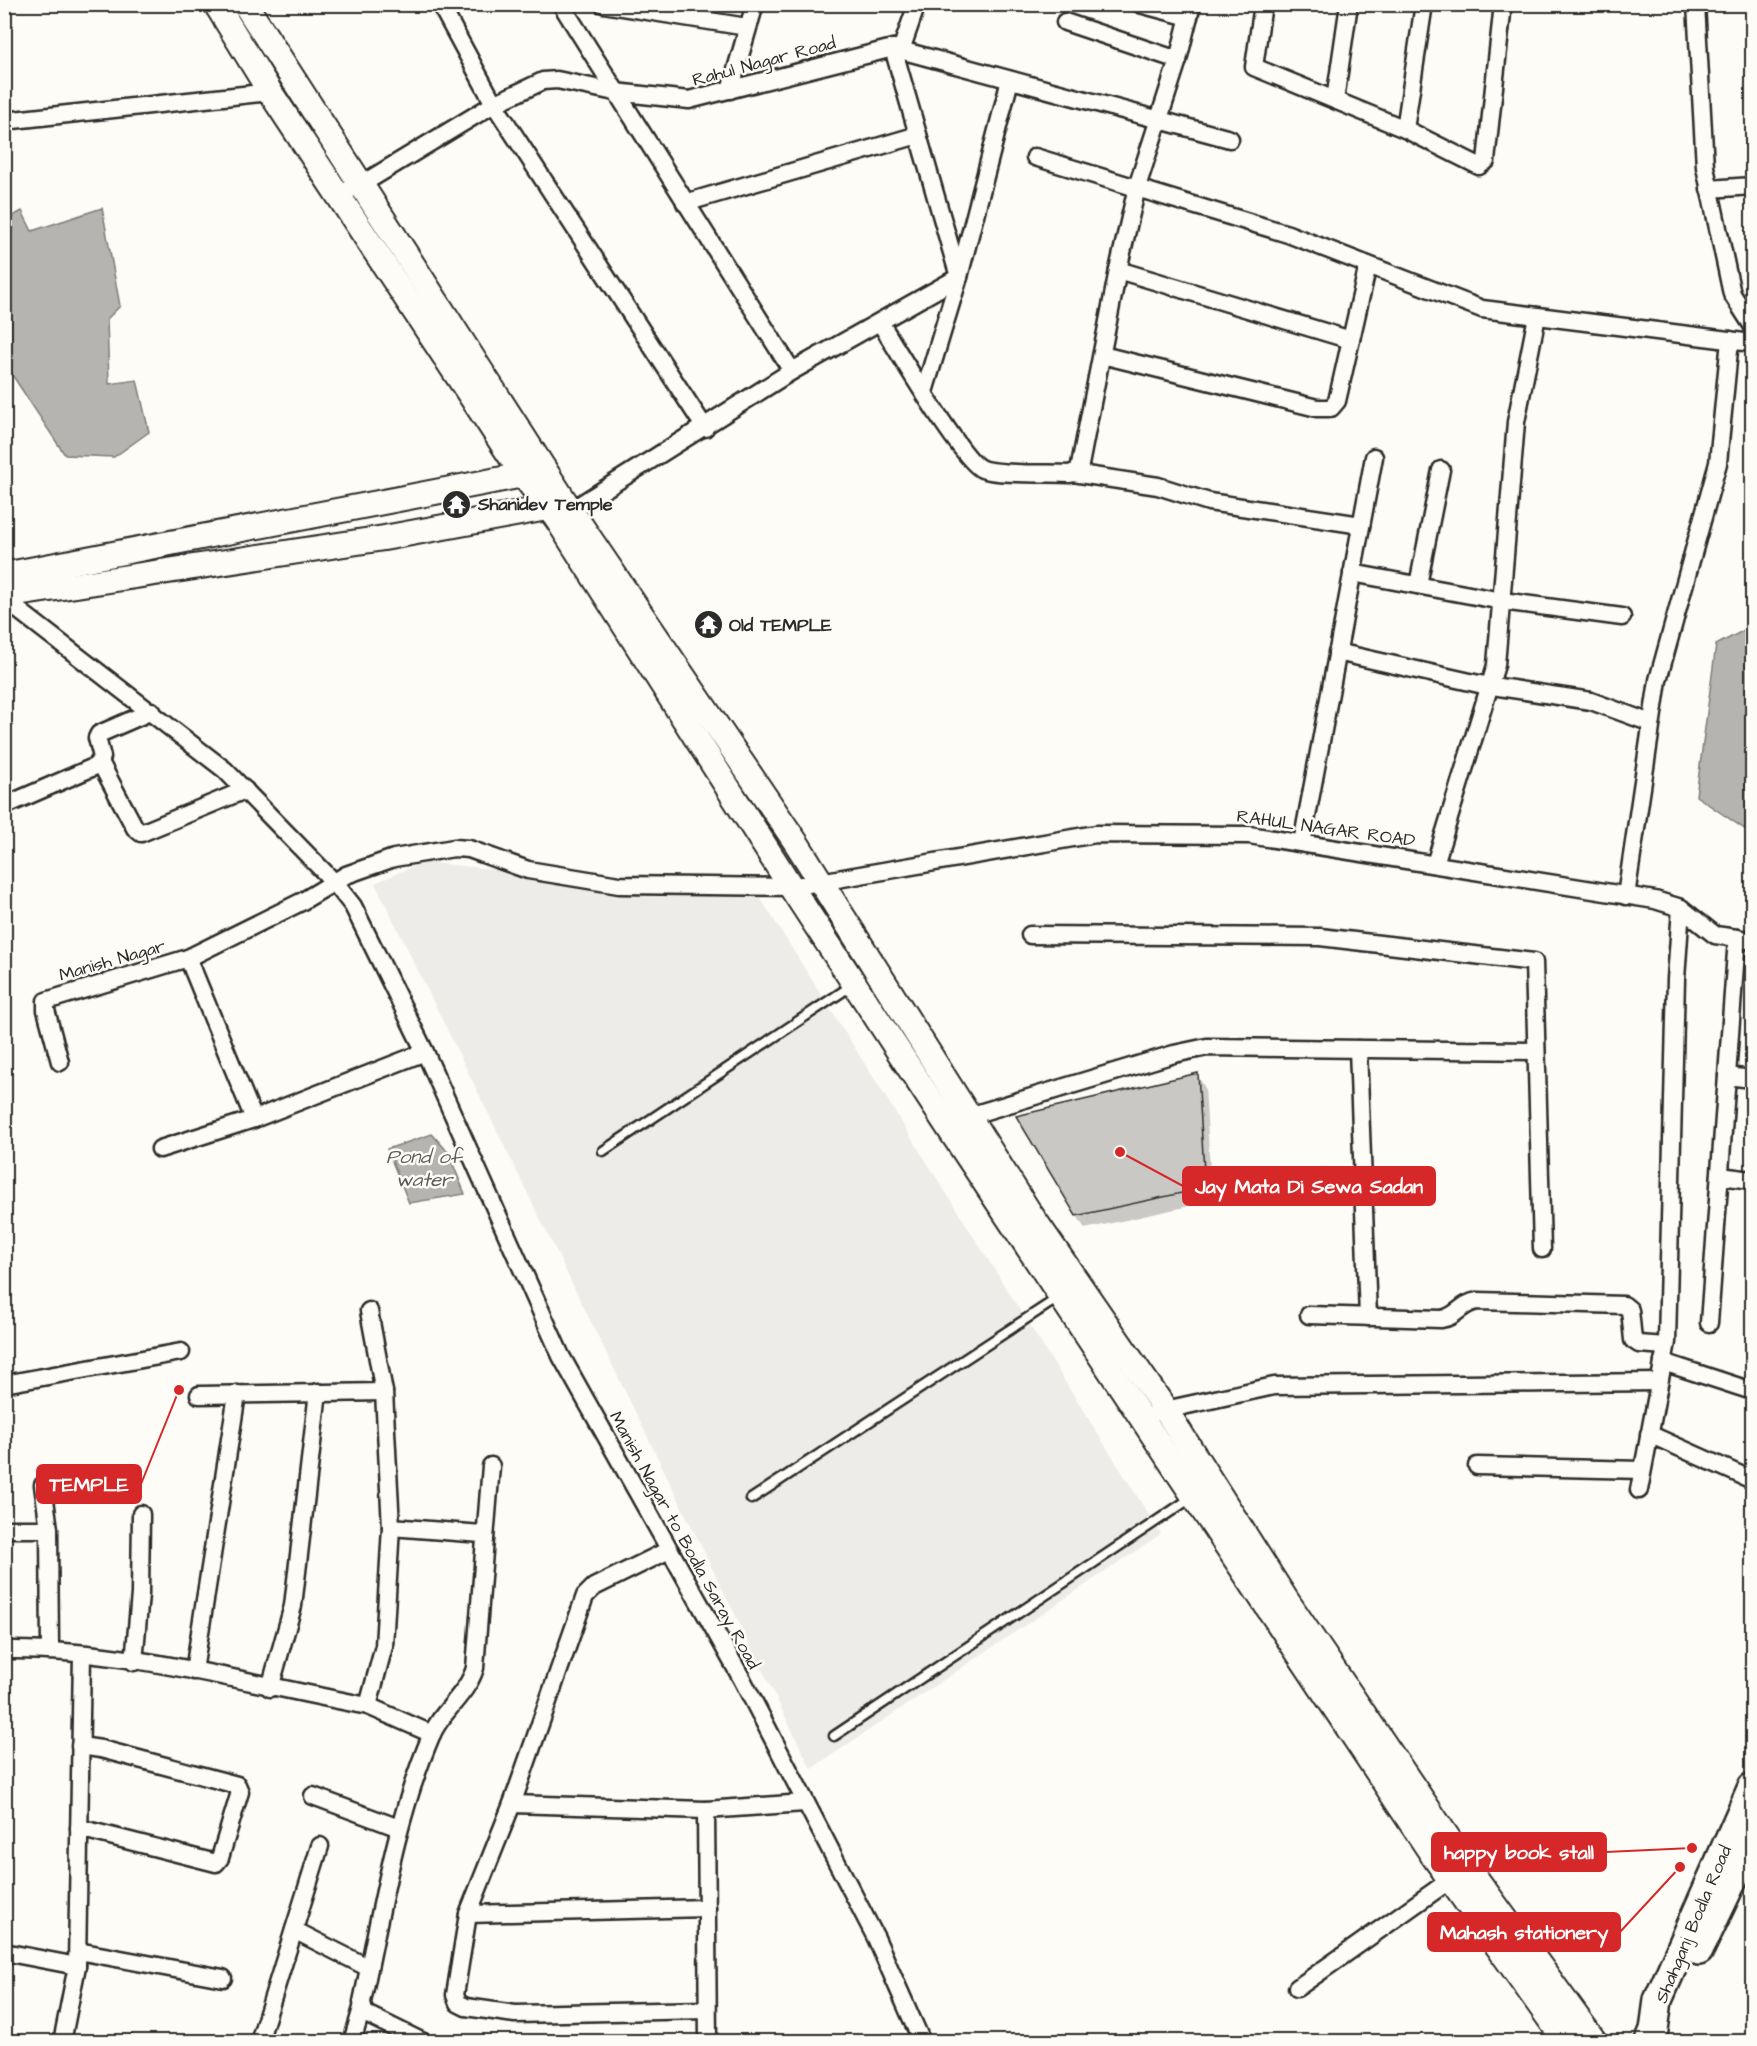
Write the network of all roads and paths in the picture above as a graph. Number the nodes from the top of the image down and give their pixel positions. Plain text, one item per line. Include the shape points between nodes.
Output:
1 (216, 4) edge
2 (245, 4) edge
3 (440, 4) edge
4 (561, 4) edge
5 (603, 4) edge
6 (755, 4) edge
7 (917, 4) edge
8 (1140, 4) edge
9 (1263, 4) edge
10 (1349, 4) edge
11 (1424, 4) edge
12 (1503, 4) edge
13 (1696, 4) edge
14 (1191, 10) edge
15 (1065, 22) dead end
16 (747, 27) junction
17 (897, 49) junction
18 (1178, 60) junction
19 (1010, 80) junction
20 (730, 90) junction
21 (270, 92) junction
22 (615, 92) junction
23 (1335, 99) junction
24 (494, 104) junction
25 (4, 121) edge
26 (1156, 121) junction
27 (1404, 129) junction
28 (918, 135) junction
29 (1230, 139) dead end
30 (1035, 157) dead end
31 (362, 184) junction
32 (1752, 186) edge
33 (1137, 187) junction
34 (1710, 189) junction
35 (338, 195) junction
36 (685, 203) junction
37 (1368, 266) junction
38 (1118, 270) junction
39 (959, 277) junction
40 (1537, 316) junction
41 (880, 322) junction
42 (1752, 325) edge
43 (1351, 340) junction
44 (1730, 340) junction
45 (1752, 343) edge
46 (1102, 356) junction
47 (792, 371) junction
48 (924, 393) junction
49 (705, 428) junction
50 (1374, 457) dead end
51 (1441, 470) dead end
52 (1073, 473) junction
53 (523, 475) junction
54 (558, 513) junction
55 (1361, 525) junction
56 (1352, 573) junction
57 (4, 575) edge
58 (1418, 585) junction
59 (4, 597) edge
60 (1502, 601) junction
61 (1622, 617) dead end
62 (1337, 652) junction
63 (1491, 687) junction
64 (152, 711) junction
65 (1652, 723) junction
66 (100, 762) junction
67 (245, 790) junction
68 (4, 806) edge
69 (1302, 843) junction
70 (1435, 864) junction
71 (340, 878) junction
72 (819, 880) junction
73 (791, 887) junction
74 (1626, 896) junction
75 (1681, 908) junction
76 (1030, 936) dead end
77 (1745, 939) edge
78 (188, 958) junction
79 (854, 984) junction
80 (1358, 1049) junction
81 (424, 1052) junction
82 (1536, 1052) junction
83 (60, 1062) dead end
84 (1727, 1076) junction
85 (1752, 1080) edge
86 (969, 1116) junction
87 (254, 1119) junction
88 (160, 1149) dead end
89 (603, 1150) dead end
90 (1720, 1176) junction
91 (1752, 1180) edge
92 (1542, 1249) dead end
93 (1061, 1296) junction
94 (369, 1311) dead end
95 (1309, 1315) dead end
96 (1368, 1317) junction
97 (1709, 1323) dead end
98 (181, 1352) dead end
99 (1665, 1354) junction
100 (1659, 1382) junction
101 (4, 1383) edge
102 (1752, 1391) edge
103 (318, 1392) junction
104 (384, 1392) junction
105 (237, 1394) junction
106 (199, 1395) dead end
107 (1165, 1409) junction
108 (1142, 1418) junction
109 (1649, 1434) junction
110 (490, 1466) dead end
111 (1477, 1466) dead end
112 (1642, 1470) junction
113 (1752, 1480) edge
114 (43, 1485) dead end
115 (1639, 1490) dead end
116 (1194, 1496) junction
117 (751, 1499) dead end
118 (141, 1514) dead end
119 (390, 1527) junction
120 (4, 1528) edge
121 (49, 1529) junction
122 (485, 1539) junction
123 (669, 1550) junction
124 (50, 1649) junction
125 (4, 1650) edge
126 (82, 1654) junction
127 (134, 1662) junction
128 (194, 1671) junction
129 (270, 1688) junction
130 (368, 1706) junction
131 (432, 1734) junction
132 (834, 1736) dead end
133 (80, 1746) junction
134 (1752, 1787) edge
135 (313, 1796) dead end
136 (804, 1803) junction
137 (512, 1804) junction
138 (706, 1810) junction
139 (399, 1827) junction
140 (79, 1828) junction
141 (1752, 1840) edge
142 (320, 1846) dead end
143 (1450, 1880) junction
144 (707, 1908) junction
145 (468, 1914) junction
146 (294, 1930) junction
147 (4, 1952) edge
148 (77, 1959) junction
149 (369, 1968) junction
150 (223, 1978) dead end
151 (1298, 1988) dead end
152 (362, 2008) junction
153 (707, 2010) junction
154 (1652, 2036) edge
155 (62, 2042) edge
156 (259, 2042) edge
157 (352, 2042) edge
158 (423, 2042) edge
159 (708, 2042) edge
160 (922, 2042) edge
161 (1566, 2042) edge
162 (1595, 2042) edge

1 - 21 main road
2 - 31 main road
3 - 24 street
4 - 22 street
5 - 16 street
6 - 16 street
7 - 17 street
8 - 14 street
9 - 23 street via 1254,67
10 - 23 street
11 - 27 street
12 - 27 street via 1486,161 1476,165
13 - 34 street via 1705,167
14 - 18 street
15 - 18 street
16 - 20 street
17 - 19 street, Rahul Nagar Road
17 - 20 street, Rahul Nagar Road
17 - 28 street
18 - 26 street
19 - 26 street, Rahul Nagar Road
19 - 39 street
20 - 22 street, Rahul Nagar Road via 689,100
21 - 25 street
21 - 35 main road
22 - 24 street, Rahul Nagar Road via 557,80 530,86
22 - 36 street
23 - 27 street
24 - 31 street, Rahul Nagar Road
24 - 49 street
26 - 29 street, Rahul Nagar Road
26 - 33 street
28 - 36 street
28 - 39 street
30 - 33 street
31 - 35 street, Rahul Nagar Road
31 - 54 main road
32 - 34 street
33 - 37 street via 1288,234
33 - 38 street
34 - 42 street via 1732,294
35 - 53 main road
36 - 47 street
37 - 40 street via 1482,309
37 - 43 street
38 - 43 street
38 - 46 street
39 - 41 street
39 - 48 street
40 - 44 street
40 - 60 street via 1516,422
41 - 47 street
41 - 48 street
43 - 46 street via 1337,401 1324,410
44 - 45 street
44 - 65 street via 1718,463 1658,680
46 - 52 street via 1081,467
47 - 49 street
48 - 52 street via 979,468
49 - 54 street
50 - 55 street
51 - 58 street
52 - 55 street via 1158,486 1209,502
53 - 54 main road
53 - 57 main road
54 - 59 main road
54 - 72 main road
54 - 73 main road
55 - 56 street
56 - 58 street
56 - 62 street
58 - 60 street
59 - 64 street, Manish Nagar to Bodla Saray Road
60 - 61 street
60 - 63 street
62 - 63 street
62 - 69 street
63 - 65 street via 1591,701
63 - 70 street
64 - 66 street via 99,734
64 - 67 street, Manish Nagar to Bodla Saray Road
65 - 74 street
66 - 67 street via 141,833
66 - 68 street
67 - 71 street, Manish Nagar to Bodla Saray Road
69 - 70 street, RAHUL NAGAR ROAD
69 - 72 street, RAHUL NAGAR ROAD via 1249,834 1096,834
70 - 74 street, RAHUL NAGAR ROAD
71 - 73 street, RAHUL NAGAR ROAD via 394,858 454,848 469,849 528,870 619,885
71 - 78 street, RAHUL NAGAR ROAD via 301,902
71 - 81 street, Manish Nagar to Bodla Saray Road
72 - 73 street, RAHUL NAGAR ROAD
72 - 86 main road
73 - 79 main road
74 - 75 street, RAHUL NAGAR ROAD
75 - 77 street, RAHUL NAGAR ROAD via 1715,935
75 - 99 street
76 - 82 street via 1320,937 1533,962
77 - 84 street
78 - 83 street, Manish Nagar via 46,1001
78 - 87 street, Manish Nagar
79 - 89 lane
79 - 93 main road
80 - 82 street
80 - 86 street via 1192,1049
80 - 96 street
81 - 87 street
81 - 123 street, Manish Nagar to Bodla Saray Road via 561,1356
82 - 92 street
84 - 85 street
84 - 90 street
86 - 107 main road via 1029,1212
87 - 88 street
90 - 91 street
90 - 97 street
93 - 108 main road
93 - 117 lane
94 - 104 street
95 - 96 street
96 - 99 street via 1448,1318 1466,1303 1478,1301 1624,1305 1630,1310 1633,1340
98 - 101 street
99 - 100 street
99 - 102 street
100 - 107 street via 1274,1386
100 - 109 street
103 - 104 street
103 - 105 street
103 - 129 street via 293,1606
104 - 119 street
105 - 106 street
105 - 128 street
107 - 108 street
107 - 162 main road via 1285,1598 1467,1866
108 - 116 main road
109 - 112 street
109 - 113 street
110 - 122 street
111 - 112 street
112 - 115 street
114 - 121 street
116 - 132 lane
116 - 143 main road
118 - 127 street
119 - 122 street via 482,1534
119 - 130 street via 384,1646
120 - 121 street
121 - 124 street
122 - 131 street via 475,1668 470,1684
123 - 136 street, Manish Nagar to Bodla Saray Road via 742,1679
123 - 137 street via 594,1587 585,1596
124 - 125 street
124 - 126 street
126 - 127 street
126 - 133 street
127 - 128 street
128 - 129 street
129 - 130 street
130 - 131 street
131 - 139 street
133 - 140 street
133 - 140 street via 237,1785 240,1792 216,1863
134 - 154 main road, Shahganj Bodla Road via 1658,2000
135 - 139 street
136 - 138 street
136 - 160 street, Manish Nagar to Bodla Saray Road via 876,1938
137 - 138 street
137 - 145 street
138 - 144 street
139 - 149 street
140 - 148 street
141 - 154 main road, Shahganj Bodla Road via 1671,2010
142 - 146 street
143 - 151 street
143 - 161 main road
144 - 145 street
144 - 153 street
145 - 153 street via 455,1995 458,2003 466,2007 515,2014
146 - 149 street
146 - 156 street
147 - 148 street
148 - 150 street
148 - 155 street
149 - 152 street
152 - 157 street
152 - 158 street via 364,2013
153 - 159 street

